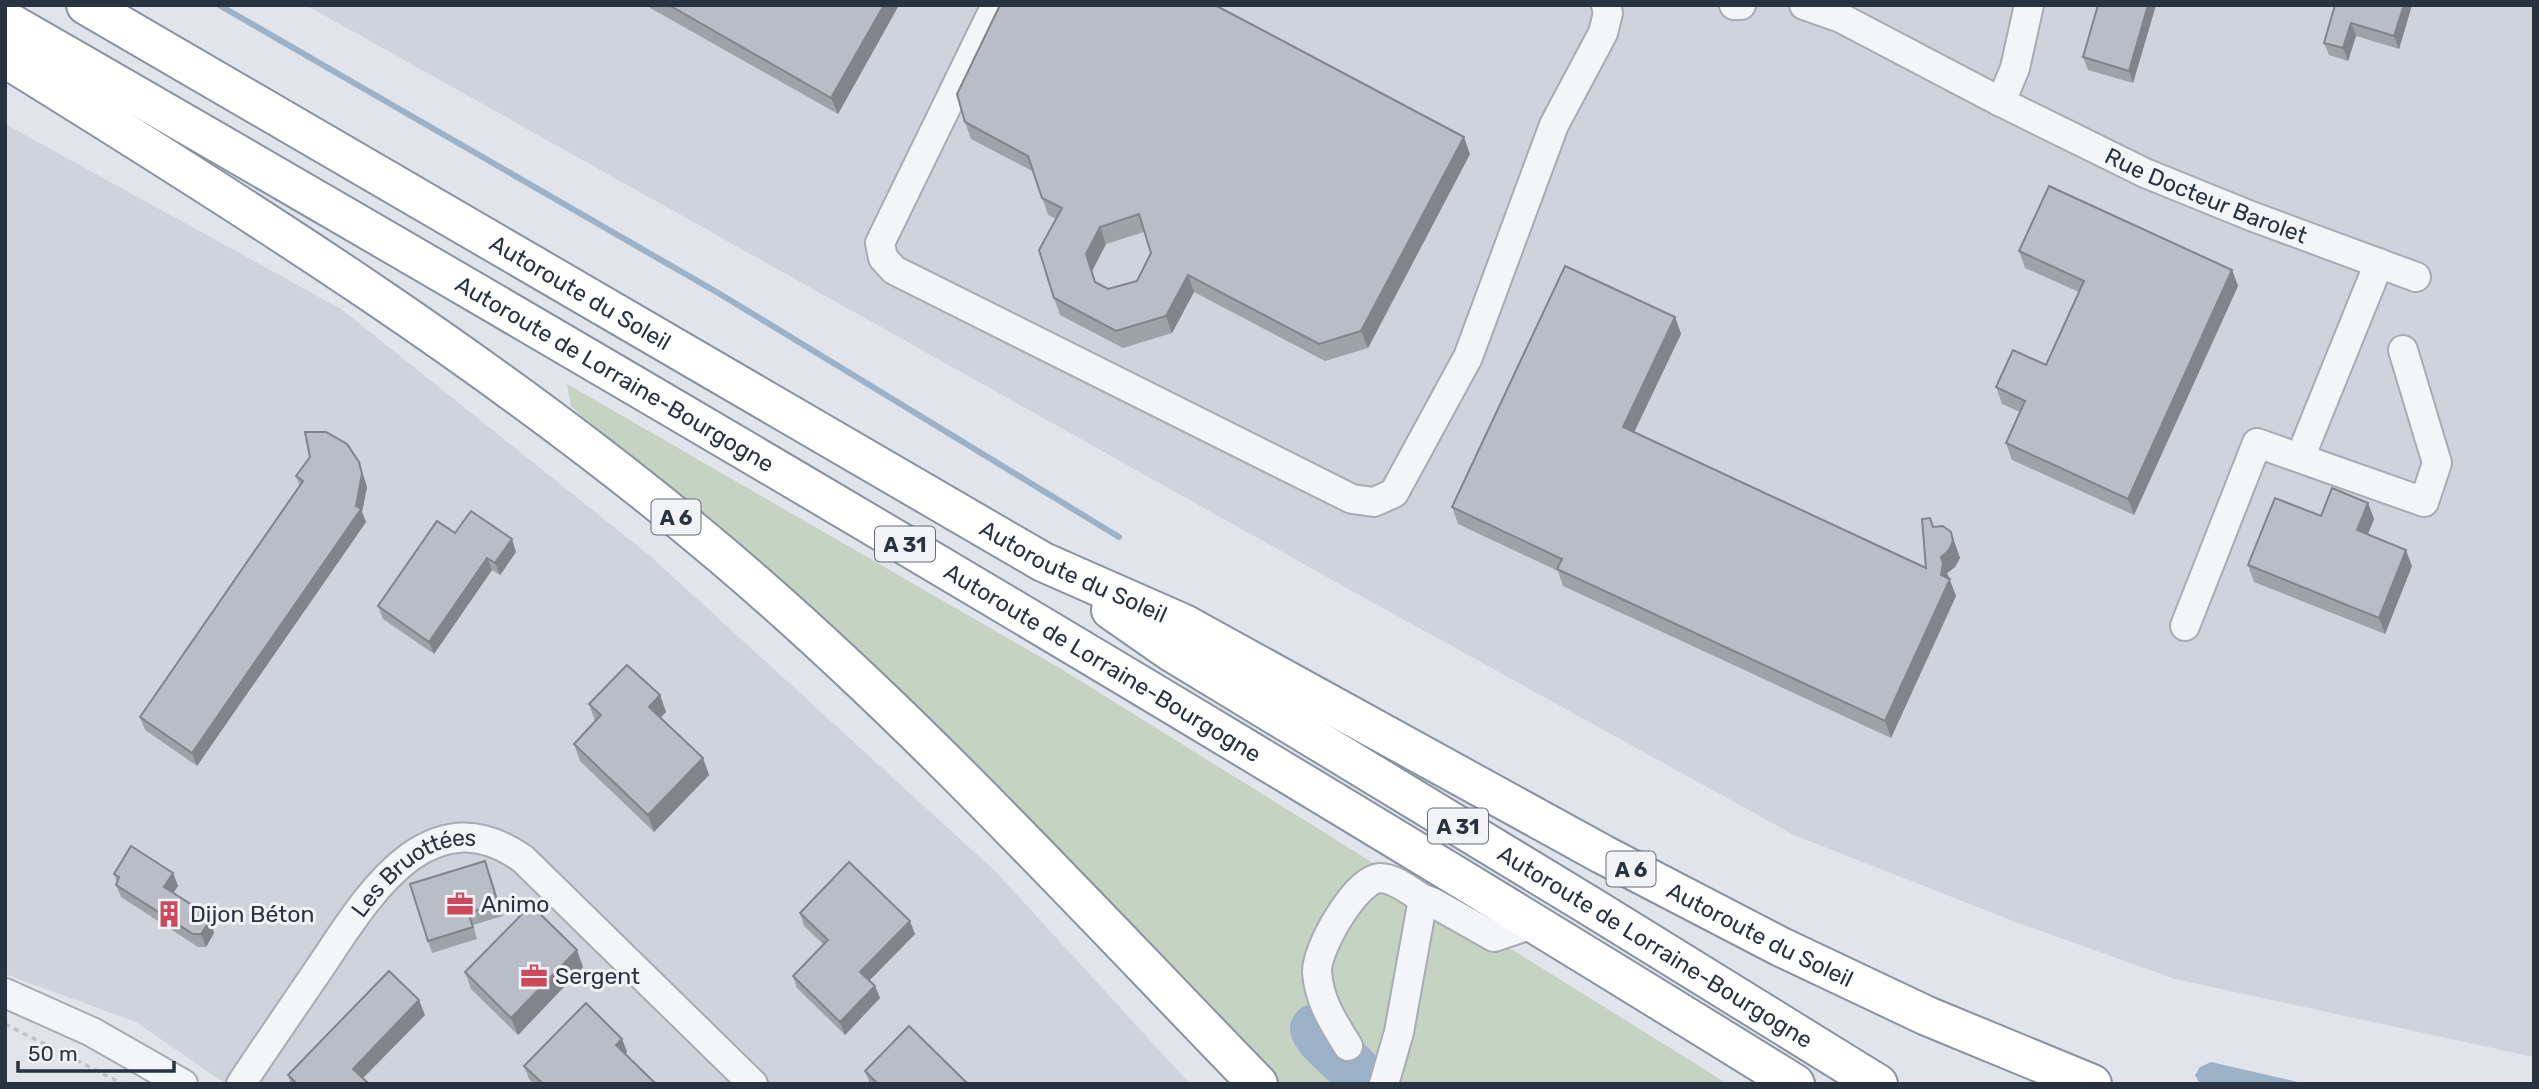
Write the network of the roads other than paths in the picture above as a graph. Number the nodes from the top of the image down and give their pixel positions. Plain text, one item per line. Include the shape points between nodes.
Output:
1 (86, 5) edge
2 (996, 5) edge
3 (1606, 5) edge
4 (1741, 5) edge
5 (1804, 5) edge
6 (2029, 5) edge
7 (1734, 6) edge
8 (5, 20) edge
9 (5, 58) edge
10 (2001, 102) junction
11 (2379, 263) junction
12 (2416, 277) dead end
13 (2403, 350) dead end
14 (2300, 458) junction
15 (1043, 562) junction
16 (2185, 626) dead end
17 (1423, 899) junction
18 (1536, 923) junction
19 (5, 993) edge
20 (1348, 1046) dead end
21 (183, 1084) edge
22 (241, 1084) edge
23 (753, 1084) edge
24 (1258, 1084) edge
25 (1384, 1084) edge
26 (1796, 1084) edge
27 (1878, 1084) edge
28 (2092, 1084) edge

1 - 15 highway, Autoroute du Soleil / A 6
2 - 3 street via 880,243 883,258 894,270 1352,499 1374,502 1394,493 1468,357 1554,125 1603,33
4 - 7 street
5 - 10 street, Rue Docteur Barolet via 1841,18
6 - 10 street via 2015,68
8 - 18 highway, Autoroute de Lorraine-Bourgogne / A 31 via 872,524
9 - 24 highway, A 6 via 393,309 592,451 700,537 903,720
10 - 11 street, Rue Docteur Barolet via 2146,173
11 - 12 street, Rue Docteur Barolet
11 - 14 street
13 - 14 street via 2437,463 2424,502
14 - 16 street via 2258,443
15 - 27 highway, Autoroute de Lorraine-Bourgogne / A 31 via 1170,651
15 - 28 highway, Autoroute du Soleil / A 6 via 1184,624 1782,947 1927,1016
17 - 18 street via 1494,937
17 - 20 street via 1389,879 1370,880 1355,894 1326,942 1317,969 1319,991
17 - 25 street via 1399,1032
18 - 26 highway, Autoroute de Lorraine-Bourgogne / A 31
19 - 21 street via 92,1032
22 - 23 street, Les Bruottées via 386,875 412,855 443,841 466,838 489,841 523,859

